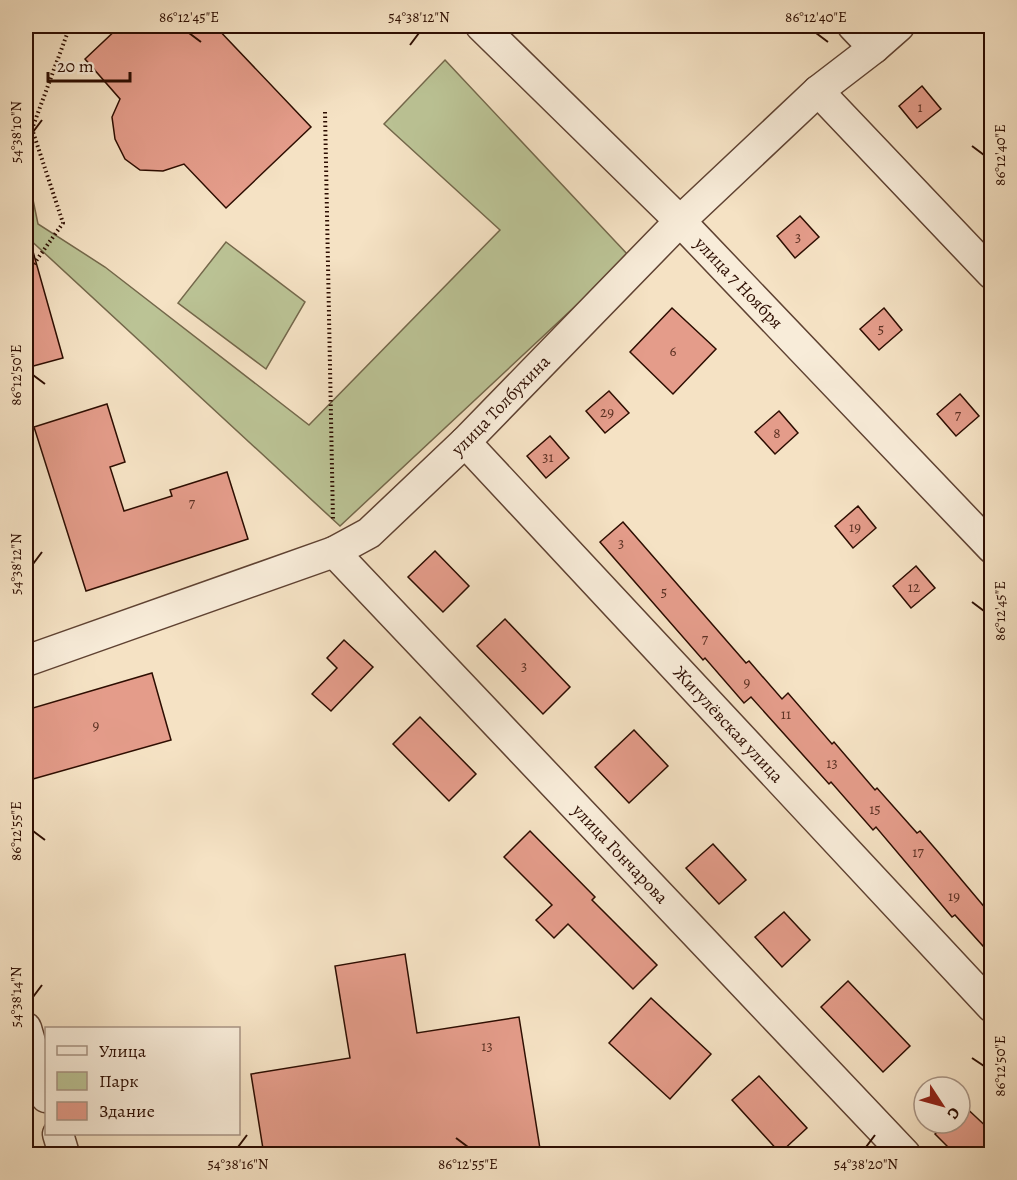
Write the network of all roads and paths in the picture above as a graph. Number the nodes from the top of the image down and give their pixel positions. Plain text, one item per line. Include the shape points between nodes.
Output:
1 (70, 26) edge
2 (481, 26) edge
3 (853, 26) edge
4 (899, 26) edge
5 (874, 48) junction
6 (818, 91) junction
7 (325, 112) dead end
8 (680, 221) junction
9 (992, 274) edge
10 (26, 275) edge
11 (465, 442) junction
12 (992, 548) edge
13 (334, 552) junction
14 (26, 661) edge
15 (992, 1007) edge
16 (26, 1028) edge
17 (45, 1093) edge
18 (58, 1135) edge
19 (64, 1155) edge
20 (905, 1155) edge

1 - 10 path via 32,129 63,223
2 - 8 street, улица 7 Ноября
3 - 5 street
4 - 5 street, улица Толбухина
5 - 6 street, улица Толбухина
6 - 8 street, улица Толбухина
6 - 9 street
7 - 13 path
8 - 11 street, улица Толбухина
8 - 12 street, улица 7 Ноября
11 - 13 street, улица Толбухина via 369,533
11 - 15 street, Жигулёвская улица
13 - 14 street, улица Толбухина
13 - 20 street, улица Гончарова
16 - 17 street
18 - 19 street

